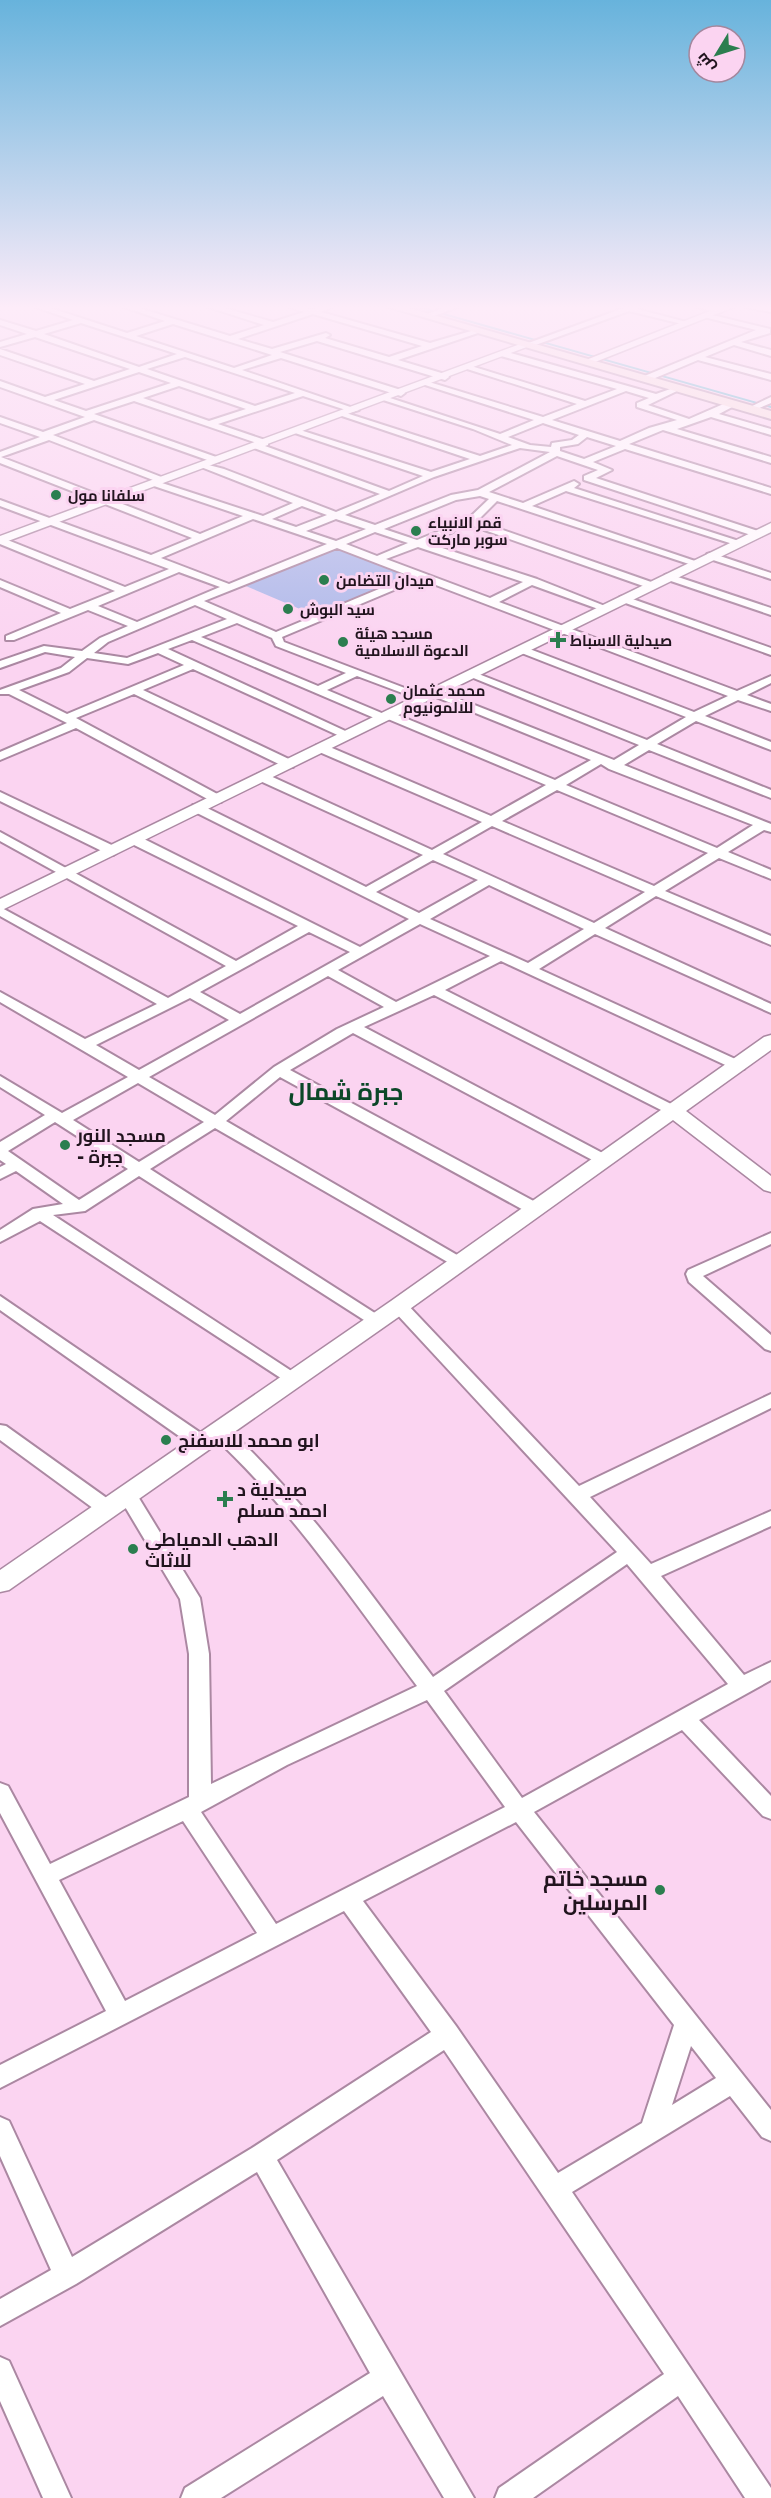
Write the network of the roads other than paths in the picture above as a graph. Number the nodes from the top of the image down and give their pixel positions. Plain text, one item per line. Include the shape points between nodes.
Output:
1 (5, 422) edge
2 (78, 422) edge
3 (104, 422) edge
4 (207, 422) edge
5 (215, 422) edge
6 (325, 422) edge
7 (364, 422) edge
8 (456, 422) edge
9 (544, 422) edge
10 (548, 422) edge
11 (681, 422) edge
12 (691, 422) edge
13 (736, 422) edge
14 (211, 423) junction
15 (666, 428) junction
16 (653, 431) junction
17 (297, 432) junction
18 (771, 432) edge
19 (586, 434) junction
20 (47, 436) junction
21 (502, 436) junction
22 (261, 444) junction
23 (520, 445) junction
24 (622, 446) junction
25 (556, 452) junction
26 (0, 455) edge
27 (478, 458) junction
28 (771, 459) edge
29 (0, 460) edge
30 (585, 462) junction
31 (210, 463) junction
32 (431, 475) junction
33 (586, 478) junction
34 (158, 482) junction
35 (425, 488) junction
36 (564, 488) junction
37 (771, 491) edge
38 (481, 493) junction
39 (388, 494) junction
40 (454, 497) junction
41 (495, 498) junction
42 (106, 501) junction
43 (0, 502) edge
44 (301, 503) junction
45 (523, 507) junction
46 (335, 515) junction
47 (257, 518) junction
48 (53, 520) junction
49 (470, 522) junction
50 (771, 526) edge
51 (375, 528) junction
52 (296, 531) junction
53 (756, 535) junction
54 (201, 538) junction
55 (0, 540) edge
56 (771, 541) edge
57 (416, 543) junction
58 (741, 543) junction
59 (336, 544) junction
60 (711, 556) junction
61 (153, 558) junction
62 (375, 560) junction
63 (696, 563) junction
64 (180, 568) junction
65 (418, 576) junction
66 (771, 576) edge
67 (669, 577) junction
68 (533, 581) junction
69 (0, 583) edge
70 (650, 585) junction
71 (230, 587) junction
72 (126, 591) junction
73 (624, 599) junction
74 (195, 601) junction
75 (491, 602) junction
76 (88, 606) junction
77 (605, 608) junction
78 (771, 612) edge
79 (70, 614) junction
80 (237, 619) junction
81 (137, 626) junction
82 (562, 629) junction
83 (5, 635) edge
84 (276, 636) junction
85 (193, 637) junction
86 (35, 650) junction
87 (160, 650) junction
88 (523, 650) junction
89 (771, 652) edge
90 (83, 656) junction
91 (0, 665) edge
92 (193, 665) junction
93 (357, 672) junction
94 (472, 675) junction
95 (771, 679) edge
96 (134, 690) junction
97 (318, 690) junction
98 (4, 692) edge
99 (430, 695) junction
100 (737, 695) junction
101 (771, 708) edge
102 (386, 716) junction
103 (694, 717) junction
104 (72, 720) junction
105 (348, 735) junction
106 (647, 746) junction
107 (771, 746) edge
108 (321, 748) junction
109 (0, 756) edge
110 (600, 760) junction
111 (289, 764) junction
112 (613, 766) junction
113 (262, 777) junction
114 (554, 785) junction
115 (771, 794) edge
116 (0, 796) edge
117 (217, 799) junction
118 (197, 808) junction
119 (494, 821) junction
120 (767, 827) edge
121 (0, 836) edge
122 (135, 840) junction
123 (113, 850) junction
124 (718, 853) junction
125 (433, 856) junction
126 (69, 873) junction
127 (771, 875) edge
128 (487, 881) junction
129 (659, 891) junction
130 (367, 892) junction
131 (0, 906) edge
132 (0, 911) edge
133 (420, 919) junction
134 (309, 926) junction
135 (595, 929) junction
136 (771, 941) edge
137 (362, 953) junction
138 (501, 956) junction
139 (237, 967) junction
140 (530, 968) junction
141 (329, 971) junction
142 (434, 990) junction
143 (190, 992) junction
144 (0, 996) edge
145 (168, 1004) junction
146 (396, 1008) junction
147 (771, 1009) edge
148 (240, 1020) junction
149 (353, 1027) junction
150 (771, 1041) edge
151 (83, 1046) junction
152 (738, 1066) junction
153 (279, 1070) junction
154 (137, 1077) junction
155 (0, 1080) edge
156 (15, 1089) junction
157 (0, 1098) edge
158 (674, 1111) junction
159 (59, 1117) junction
160 (216, 1121) junction
161 (0, 1151) edge
162 (604, 1160) junction
163 (17, 1164) junction
164 (136, 1169) junction
165 (0, 1174) edge
166 (768, 1180) edge
167 (79, 1207) junction
168 (535, 1209) junction
169 (39, 1213) junction
170 (0, 1237) edge
171 (771, 1238) edge
172 (458, 1263) junction
173 (0, 1302) edge
174 (399, 1306) junction
175 (375, 1321) junction
176 (771, 1345) edge
177 (293, 1380) junction
178 (771, 1400) edge
179 (0, 1431) edge
180 (211, 1437) junction
181 (127, 1495) junction
182 (578, 1495) junction
183 (108, 1509) junction
184 (771, 1518) edge
185 (629, 1553) junction
186 (648, 1574) junction
187 (0, 1583) edge
188 (771, 1670) edge
189 (741, 1686) junction
190 (432, 1689) junction
191 (684, 1718) junction
192 (0, 1792) edge
193 (193, 1805) junction
194 (519, 1810) junction
195 (771, 1810) edge
196 (46, 1876) junction
197 (347, 1898) junction
198 (272, 1936) junction
199 (120, 2014) junction
200 (687, 2022) junction
201 (448, 2034) junction
202 (0, 2077) edge
203 (734, 2081) junction
204 (0, 2129) edge
205 (771, 2129) edge
206 (652, 2130) junction
207 (261, 2156) junction
208 (554, 2189) junction
209 (67, 2275) junction
210 (0, 2313) edge
211 (0, 2370) edge
212 (682, 2377) junction
213 (387, 2378) junction
214 (57, 2498) edge
215 (195, 2498) edge
216 (460, 2498) edge
217 (509, 2498) edge
218 (761, 2498) edge

1 - 20 street
2 - 20 street
3 - 31 street
4 - 14 street
5 - 14 street
6 - 17 street
7 - 27 street
8 - 21 street
9 - 21 street
10 - 19 street
11 - 16 street
12 - 15 street
13 - 18 street
14 - 22 street
15 - 16 street
15 - 28 street
16 - 19 street via 621,444
16 - 24 street
17 - 22 street
17 - 32 street
19 - 24 street
19 - 25 street via 575,442 555,444
20 - 26 street
20 - 34 street
21 - 23 street via 499,438
22 - 31 street
22 - 39 street
23 - 25 street
23 - 27 street
24 - 30 street
24 - 37 street
25 - 30 street
25 - 38 street
27 - 32 street
29 - 42 street
30 - 33 street via 607,470
31 - 34 street
31 - 44 street
32 - 35 street
33 - 36 street
33 - 53 street
34 - 42 street
34 - 47 street
35 - 39 street
35 - 40 street
36 - 45 street
36 - 58 street
38 - 40 street
38 - 41 street
39 - 46 street
40 - 51 street
41 - 45 street
41 - 49 street
42 - 48 street
42 - 54 street
43 - 48 street
44 - 46 street
44 - 47 street
45 - 63 street
46 - 51 street
46 - 52 street
47 - 52 street
47 - 54 street
48 - 55 street
48 - 61 street
49 - 57 street
49 - 70 street
50 - 53 street
51 - 57 street
51 - 59 street
52 - 59 street
53 - 56 street
53 - 58 street
54 - 61 street
55 - 72 street
57 - 62 street
57 - 68 street
58 - 60 street
59 - 62 street
59 - 71 street
60 - 63 street
60 - 66 street
61 - 64 street
62 - 65 street
63 - 67 street
64 - 71 street
64 - 72 street
65 - 75 street
65 - 84 street
67 - 70 street
67 - 78 street
68 - 75 street
68 - 77 street
69 - 79 street
70 - 73 street
71 - 74 street
72 - 76 street
73 - 77 street
73 - 89 street
74 - 80 street
74 - 81 street
75 - 82 street
76 - 79 street
76 - 81 street
77 - 82 street
79 - 83 street
80 - 84 street
80 - 85 street
81 - 90 street via 104,640
82 - 88 street
82 - 100 street
83 - 86 street
84 - 93 street via 280,644
85 - 87 street
85 - 97 street
86 - 90 street via 68,651
86 - 91 street
87 - 90 street via 120,662
87 - 92 street
88 - 94 street
88 - 103 street
90 - 98 street via 65,670
92 - 96 street
92 - 105 street
93 - 97 street
93 - 99 street
94 - 99 street
94 - 106 street
95 - 100 street
96 - 104 street
96 - 111 street
97 - 102 street
98 - 104 street
99 - 102 street
99 - 110 street
100 - 101 street
100 - 103 street
102 - 105 street
102 - 114 street
103 - 106 street
103 - 107 street
104 - 109 street
104 - 117 street
105 - 108 street
106 - 112 street
106 - 115 street
108 - 111 street
108 - 119 street
110 - 112 street
110 - 114 street
111 - 113 street
112 - 120 street
113 - 117 street
113 - 125 street
114 - 119 street
114 - 124 street
116 - 123 street
117 - 118 street
118 - 122 street
118 - 130 street
119 - 125 street
119 - 129 street
120 - 124 street
121 - 126 street
122 - 123 street
122 - 134 street
123 - 126 street
124 - 127 street
124 - 129 street
125 - 128 street
125 - 130 street
126 - 131 street
126 - 139 street
128 - 133 street
128 - 135 street
129 - 135 street
129 - 136 street
130 - 133 street
132 - 145 street
133 - 137 street
133 - 138 street
134 - 137 street
134 - 139 street
135 - 140 street
135 - 147 street
137 - 141 street
138 - 140 street
138 - 142 street
139 - 143 street
140 - 152 street
141 - 146 street
141 - 148 street
142 - 146 street
142 - 158 street
143 - 145 street
143 - 148 street
144 - 151 street
145 - 151 street
146 - 149 street
148 - 154 street
149 - 153 street
149 - 162 street
150 - 152 street
151 - 154 street
152 - 158 street
153 - 160 street
153 - 168 street
154 - 159 street
154 - 160 street
155 - 156 street
156 - 157 street
156 - 159 street
158 - 162 street
158 - 166 street
159 - 161 street
159 - 164 street
160 - 164 street
160 - 172 street
161 - 163 street
162 - 168 street
163 - 165 street
163 - 167 street
164 - 167 street
164 - 175 street
167 - 169 street
168 - 172 street
169 - 170 street
169 - 177 street
171 - 176 street via 694,1274
172 - 174 street
173 - 180 street
174 - 175 street
174 - 182 street
175 - 177 street
177 - 180 street
178 - 182 street
179 - 183 street
180 - 181 street
180 - 190 street via 243,1453 325,1549
181 - 183 street
181 - 193 street via 190,1598 199,1654
182 - 185 street
183 - 187 street
184 - 186 street
185 - 186 street
185 - 190 street
186 - 189 street
188 - 189 street
189 - 191 street
190 - 193 street
190 - 194 street
191 - 194 street
191 - 195 street
192 - 196 street
193 - 196 street
193 - 198 street
194 - 197 street
194 - 200 street
196 - 199 street
197 - 198 street
197 - 201 street
198 - 199 street
199 - 202 street
200 - 203 street
200 - 206 street
201 - 207 street
201 - 208 street
203 - 205 street
203 - 206 street
204 - 209 street
206 - 208 street
207 - 209 street
207 - 213 street
208 - 212 street
209 - 210 street
211 - 214 street
212 - 217 street
212 - 218 street
213 - 215 street
213 - 216 street

